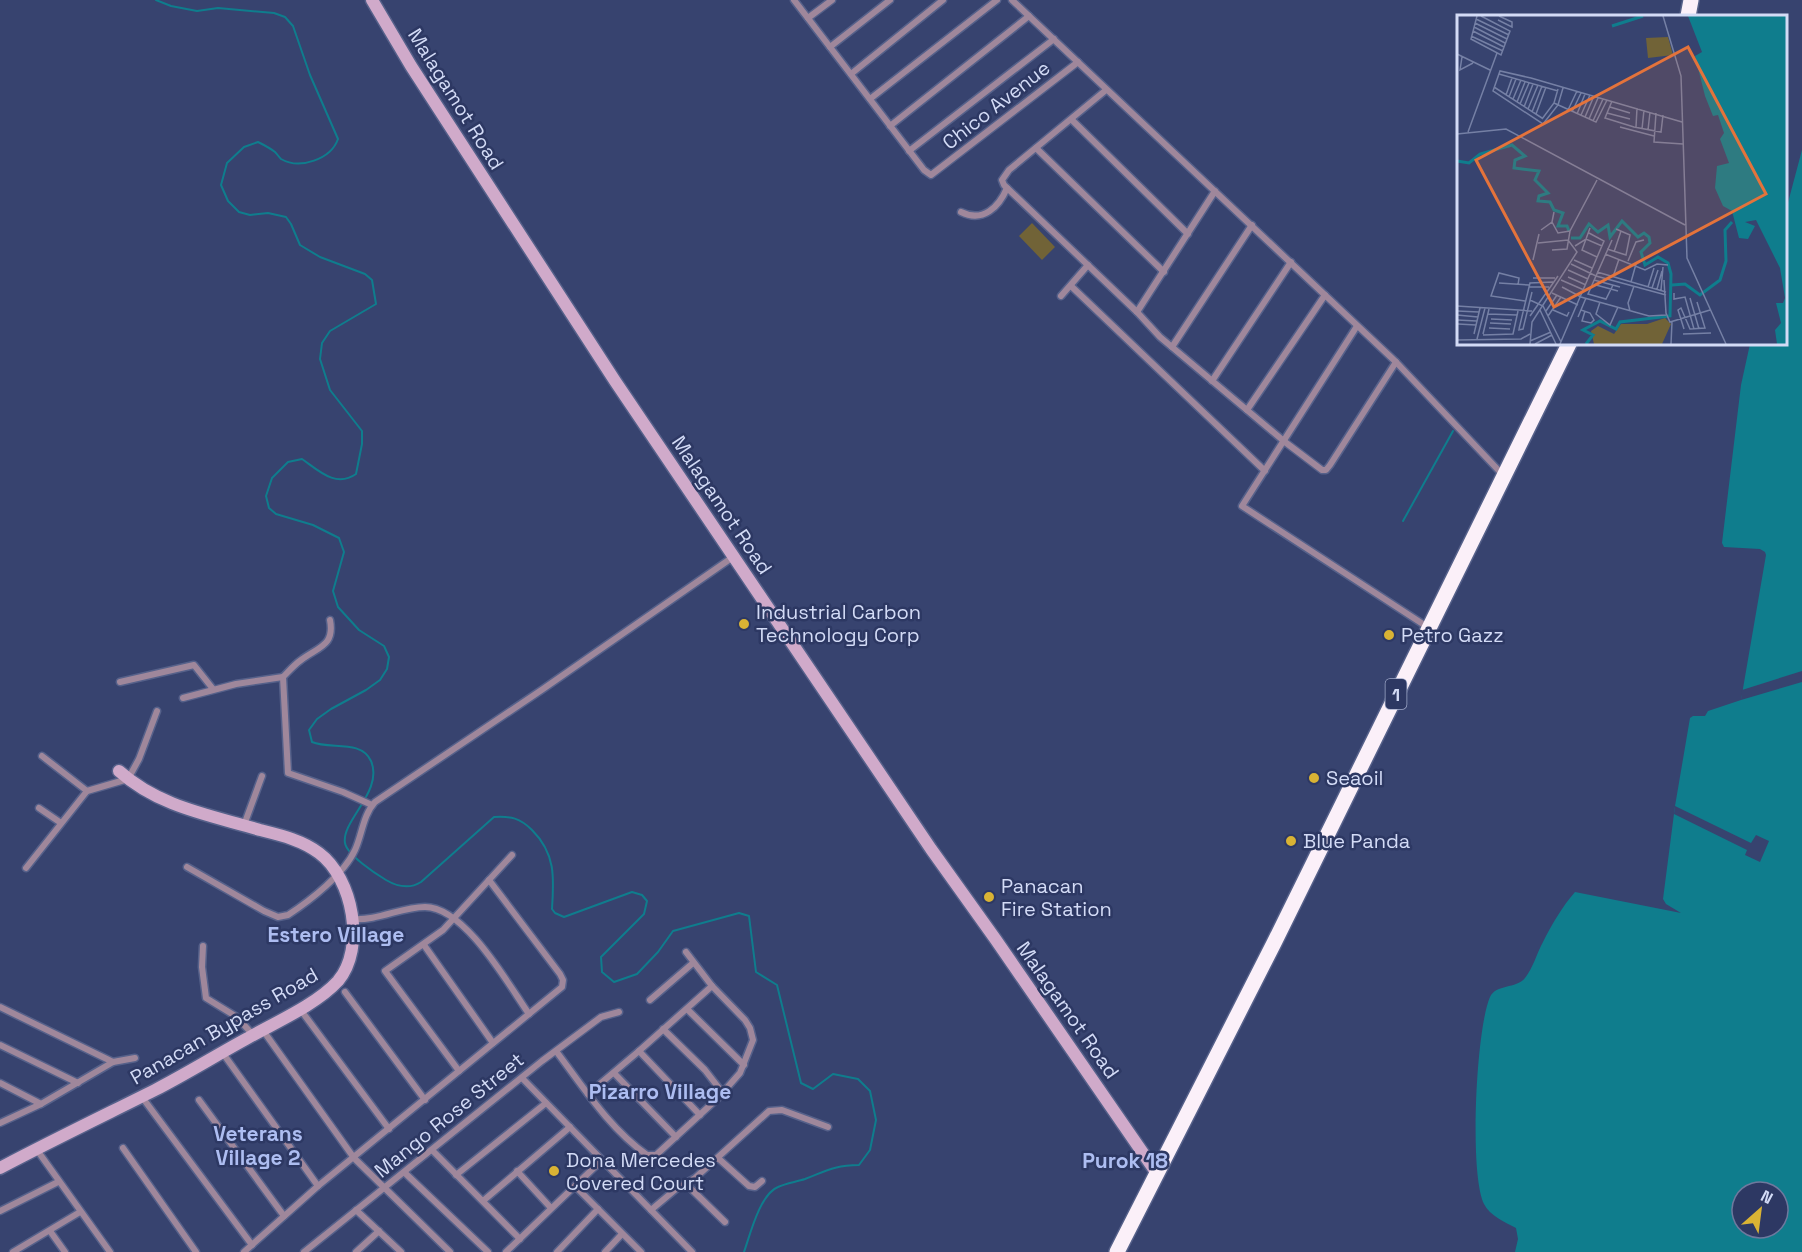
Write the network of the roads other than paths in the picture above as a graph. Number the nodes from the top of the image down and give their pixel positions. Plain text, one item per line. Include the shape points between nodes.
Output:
1 (372, 0) edge
2 (794, 0) edge
3 (832, 0) edge
4 (890, 0) edge
5 (943, 0) edge
6 (997, 0) edge
7 (1012, 0) edge
8 (1691, 0) edge
9 (1688, 15) edge
10 (1029, 16) junction
11 (808, 18) junction
12 (1054, 39) junction
13 (830, 47) junction
14 (1078, 62) junction
15 (850, 74) junction
16 (1106, 90) junction
17 (870, 99) junction
18 (1072, 120) junction
19 (890, 126) junction
20 (1036, 148) junction
21 (909, 151) junction
22 (1007, 188) junction
23 (1215, 191) junction
24 (962, 212) dead end
25 (1252, 225) junction
26 (1188, 234) junction
27 (1291, 262) junction
28 (1088, 266) junction
29 (1164, 272) junction
30 (1071, 286) junction
31 (1325, 295) junction
32 (1061, 296) dead end
33 (1137, 312) junction
34 (1357, 326) junction
35 (1568, 345) edge
36 (1172, 347) junction
37 (1396, 362) junction
38 (1212, 381) junction
39 (1247, 410) junction
40 (1285, 442) junction
41 (1265, 471) junction
42 (1503, 475) junction
43 (733, 557) junction
44 (330, 620) dead end
45 (1429, 628) junction
46 (283, 677) junction
47 (120, 682) dead end
48 (213, 689) junction
49 (183, 698) dead end
50 (157, 711) dead end
51 (42, 756) dead end
52 (123, 775) junction
53 (262, 776) dead end
54 (87, 791) junction
55 (371, 804) junction
56 (39, 808) dead end
57 (61, 823) junction
58 (244, 825) junction
59 (512, 855) dead end
60 (187, 867) dead end
61 (26, 868) dead end
62 (338, 874) junction
63 (489, 880) junction
64 (352, 919) junction
65 (454, 919) junction
66 (424, 945) junction
67 (203, 946) dead end
68 (686, 952) dead end
69 (693, 963) junction
70 (712, 986) junction
71 (345, 992) dead end
72 (650, 1000) dead end
73 (0, 1007) edge
74 (687, 1008) junction
75 (300, 1009) junction
76 (620, 1012) dead end
77 (529, 1014) junction
78 (663, 1029) junction
79 (258, 1032) junction
80 (493, 1043) junction
81 (0, 1044) edge
82 (556, 1051) junction
83 (639, 1051) junction
84 (222, 1052) junction
85 (135, 1058) dead end
86 (113, 1062) junction
87 (744, 1065) junction
88 (459, 1071) junction
89 (614, 1073) junction
90 (522, 1078) junction
91 (0, 1083) edge
92 (78, 1083) junction
93 (722, 1092) junction
94 (588, 1094) junction
95 (141, 1097) junction
96 (199, 1100) dead end
97 (424, 1100) junction
98 (546, 1103) junction
99 (41, 1104) junction
100 (700, 1114) junction
101 (0, 1116) edge
102 (7, 1120) junction
103 (0, 1123) edge
104 (828, 1126) dead end
105 (570, 1127) junction
106 (388, 1129) junction
107 (676, 1137) junction
108 (123, 1148) dead end
109 (36, 1149) junction
110 (432, 1150) junction
111 (354, 1158) junction
112 (718, 1158) junction
113 (602, 1160) junction
114 (0, 1167) edge
115 (517, 1171) junction
116 (1156, 1172) junction
117 (405, 1173) junction
118 (456, 1175) junction
119 (762, 1181) dead end
120 (58, 1182) junction
121 (686, 1184) junction
122 (318, 1186) junction
123 (574, 1186) junction
124 (383, 1188) junction
125 (483, 1201) junction
126 (551, 1208) junction
127 (598, 1209) junction
128 (356, 1210) junction
129 (651, 1210) junction
130 (0, 1211) edge
131 (80, 1212) junction
132 (284, 1216) junction
133 (725, 1222) dead end
134 (50, 1231) junction
135 (379, 1231) junction
136 (622, 1234) junction
137 (520, 1239) junction
138 (252, 1245) junction
139 (15, 1252) edge
140 (65, 1252) edge
141 (110, 1252) edge
142 (196, 1252) edge
143 (244, 1252) edge
144 (304, 1252) edge
145 (356, 1252) edge
146 (401, 1252) edge
147 (450, 1252) edge
148 (488, 1252) edge
149 (506, 1252) edge
150 (557, 1252) edge
151 (605, 1252) edge
152 (641, 1252) edge
153 (692, 1252) edge
154 (1117, 1252) edge

1 - 43 street, Malagamot Road via 535,259
2 - 11 street
3 - 11 street
4 - 13 street
5 - 15 street
6 - 17 street
7 - 10 street
8 - 9 highway
10 - 12 street
10 - 19 street
11 - 13 street
12 - 14 street
12 - 21 street
13 - 15 street
14 - 16 street
14 - 21 street, Chico Avenue via 933,174 924,170
15 - 17 street
16 - 18 street
16 - 23 street
17 - 19 street
18 - 20 street
18 - 26 street
19 - 21 street
20 - 22 street via 1004,176
20 - 29 street
22 - 24 street via 997,206 979,217
22 - 28 street
23 - 25 street
23 - 26 street
25 - 27 street
25 - 36 street
26 - 29 street
27 - 31 street
27 - 38 street
28 - 30 street
28 - 33 street
29 - 33 street
30 - 32 street
30 - 41 street
31 - 34 street
31 - 39 street
33 - 36 street
34 - 37 street
34 - 40 street
35 - 42 highway, 1
36 - 38 street
37 - 40 street via 1326,470 1316,467
37 - 42 street
38 - 39 street
39 - 40 street
40 - 41 street
41 - 45 street via 1242,506
42 - 45 highway, 1
43 - 55 street
43 - 116 street, Malagamot Road
44 - 46 street via 331,635 326,644
45 - 116 highway, 1
46 - 48 street
46 - 55 street via 288,773
47 - 48 street via 194,666
48 - 49 street
50 - 52 street via 141,754
51 - 54 street
52 - 54 street
52 - 58 street, Panacan Bypass Road via 172,804
53 - 58 street
54 - 57 street
55 - 62 street via 356,849
56 - 57 street
57 - 61 street
58 - 62 street, Panacan Bypass Road via 309,847
59 - 63 street
60 - 62 street via 278,917 294,911
62 - 64 street, Panacan Bypass Road
63 - 65 street
63 - 77 street via 563,980 560,989
64 - 65 street via 428,907
64 - 75 street, Panacan Bypass Road via 346,969 338,981
65 - 66 street
65 - 77 street via 470,932
66 - 80 street
66 - 88 street via 385,971
67 - 79 street via 206,998
68 - 69 street
69 - 70 street
69 - 72 street
70 - 74 street
70 - 87 street via 734,1007 753,1035
71 - 97 street
73 - 86 street
74 - 78 street
74 - 87 street
75 - 79 street, Panacan Bypass Road
75 - 106 street
76 - 82 street, Mango Rose Street via 601,1017
77 - 80 street
78 - 83 street
78 - 93 street
79 - 84 street, Panacan Bypass Road
79 - 111 street
80 - 88 street
81 - 92 street
82 - 90 street, Mango Rose Street
82 - 94 street
83 - 89 street
83 - 100 street
84 - 95 street, Panacan Bypass Road
84 - 122 street
85 - 86 street
86 - 92 street
87 - 93 street
88 - 97 street
89 - 94 street
89 - 107 street
90 - 98 street
90 - 110 street, Mango Rose Street
91 - 99 street
92 - 99 street
93 - 100 street
94 - 107 street via 618,1130 648,1155 656,1155
95 - 109 street, Panacan Bypass Road
95 - 138 street
96 - 132 street
97 - 106 street
98 - 105 street
98 - 118 street
99 - 102 street
100 - 107 street
101 - 102 street
102 - 103 street
104 - 112 street via 782,1110 769,1111
105 - 113 street
105 - 115 street
106 - 111 street
108 - 142 street
109 - 114 street, Panacan Bypass Road
109 - 120 street
110 - 117 street, Mango Rose Street
110 - 118 street
111 - 122 street
111 - 124 street
112 - 119 street via 749,1186
112 - 121 street
113 - 123 street
113 - 129 street
115 - 125 street
115 - 126 street
116 - 154 highway, 1
117 - 124 street, Mango Rose Street
117 - 148 street
118 - 125 street
120 - 130 street
120 - 131 street
121 - 129 street
121 - 133 street
122 - 132 street
123 - 126 street
123 - 127 street
124 - 128 street, Mango Rose Street
124 - 147 street
125 - 137 street
126 - 137 street
127 - 136 street
127 - 150 street
128 - 135 street
128 - 144 street, Mango Rose Street
129 - 153 street
131 - 134 street
131 - 141 street
132 - 138 street
134 - 139 street
134 - 140 street
135 - 145 street
135 - 146 street
136 - 151 street
136 - 152 street
137 - 149 street
138 - 143 street

